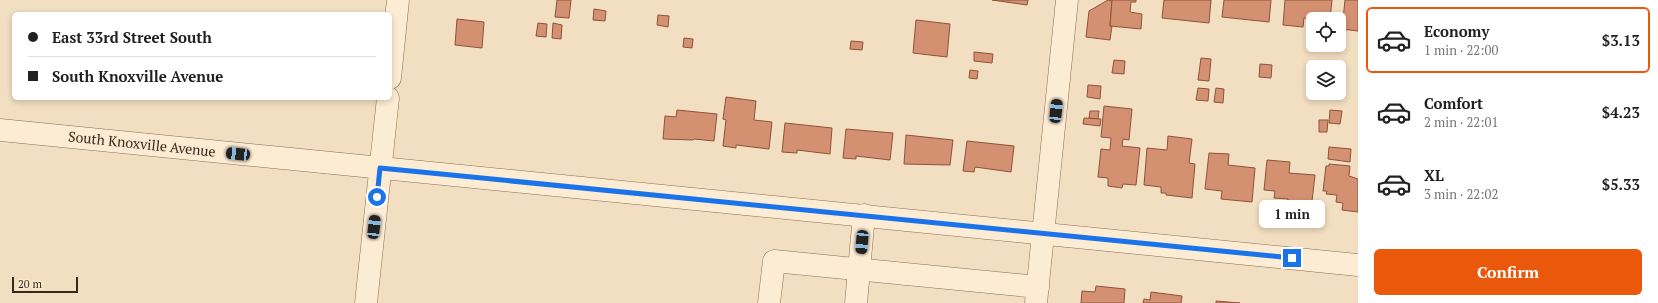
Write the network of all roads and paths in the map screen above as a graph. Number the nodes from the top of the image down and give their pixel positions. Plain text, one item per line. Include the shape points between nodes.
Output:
1 (398, 0) edge
2 (1067, 0) edge
3 (392, 58) edge
4 (388, 100) edge
5 (0, 130) edge
6 (380, 168) junction
7 (864, 215) junction
8 (1043, 233) junction
9 (1358, 265) edge
10 (859, 270) junction
11 (1037, 295) edge
12 (366, 303) edge
13 (769, 303) edge
14 (856, 303) edge

1 - 3 street
2 - 8 street
4 - 6 street
5 - 6 street, South Knoxville Avenue
6 - 7 street, South Knoxville Avenue
6 - 12 street
7 - 8 street, South Knoxville Avenue
7 - 10 street
8 - 9 street, South Knoxville Avenue
8 - 11 street
10 - 11 street
10 - 13 street via 774,261
10 - 14 street

